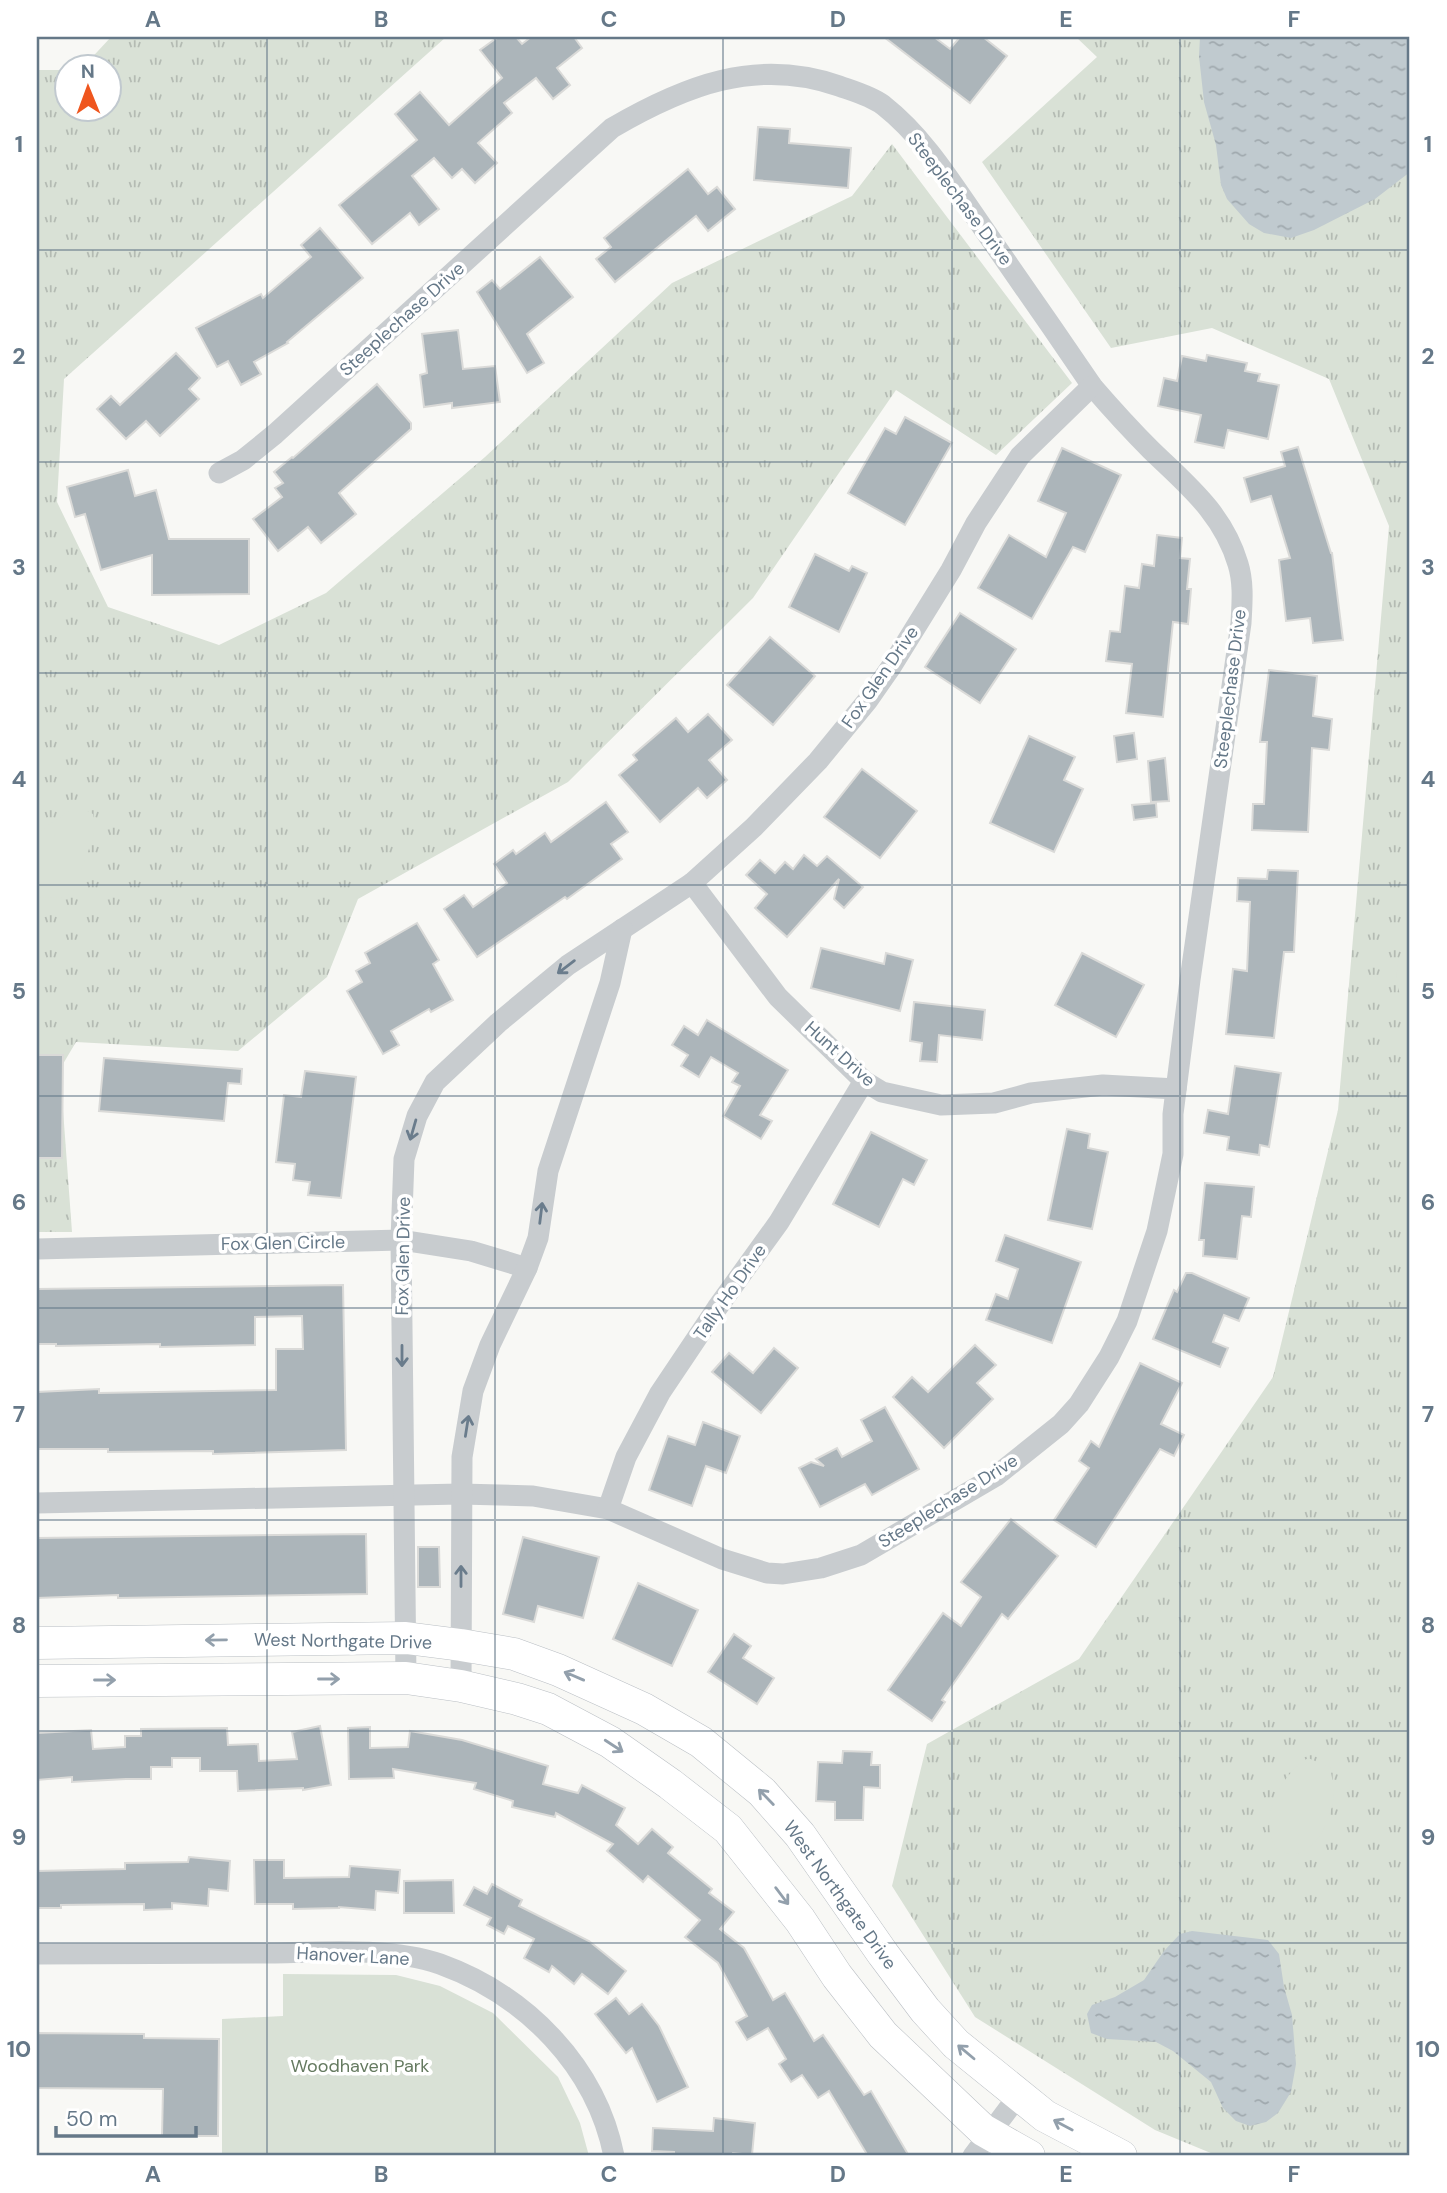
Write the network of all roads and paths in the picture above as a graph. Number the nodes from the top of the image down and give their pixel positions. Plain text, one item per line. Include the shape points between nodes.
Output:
1 (1093, 386) junction
2 (219, 473) dead end
3 (692, 883) junction
4 (622, 929) junction
5 (863, 1080) junction
6 (1176, 1089) junction
7 (401, 1240) junction
8 (37, 1250) edge
9 (527, 1268) junction
10 (460, 1494) junction
11 (403, 1495) junction
12 (37, 1503) edge
13 (608, 1509) junction
14 (407, 1638) junction
15 (37, 1643) edge
16 (461, 1645) junction
17 (406, 1678) junction
18 (37, 1681) edge
19 (461, 1686) junction
20 (37, 1954) edge
21 (1018, 2096) junction
22 (981, 2145) edge
23 (614, 2156) edge
24 (1029, 2156) edge
25 (1121, 2156) edge

1 - 2 street, Steeplechase Drive via 914,134 881,104 849,89 815,77 757,73 681,92 612,128 275,434
1 - 3 street, Fox Glen Drive via 1020,456 868,701 818,761
1 - 6 street, Steeplechase Drive via 1217,517 1238,565 1242,590
3 - 4 street, Fox Glen Drive
3 - 5 street, Hunt Drive via 778,997
4 -> 7 street, Fox Glen Drive via 515,1008 435,1082 417,1116 404,1158
9 -> 4 street via 538,1238 548,1171 610,983
5 - 6 street, Hunt Drive via 883,1092 942,1105 994,1103 1031,1093 1103,1085
5 - 13 street, Tally Ho Drive via 779,1222 660,1393 626,1457
6 - 13 street, Steeplechase Drive via 1168,1184 1127,1321 1079,1404 996,1476 861,1555 783,1574 722,1559
7 - 8 street, Fox Glen Circle
7 - 9 street, Fox Glen Circle via 471,1251
7 -> 11 street, Fox Glen Drive
10 -> 9 street via 472,1391
10 - 11 street, Steeplechase Drive
10 - 13 street, Steeplechase Drive via 533,1496
16 -> 10 street
11 - 12 street
11 - 14 street, Fox Glen Drive
14 -> 15 main road, West Northgate Drive
14 - 16 main road, West Northgate Drive
14 - 17 street, Fox Glen Drive
16 - 19 street
21 -> 16 main road, West Northgate Drive via 956,2044 925,2010 800,1835 762,1792 711,1751 644,1709 514,1654
18 -> 17 main road, West Northgate Drive
17 - 19 main road, West Northgate Drive
19 -> 22 main road, West Northgate Drive via 548,1709 610,1742 728,1829 883,2035 954,2104
20 - 23 street, Hanover Lane via 338,1952 401,1956 438,1964 493,1991 550,2033 593,2093
21 - 22 street
25 -> 21 main road, West Northgate Drive via 1045,2116
22 - 24 main road, West Northgate Drive

